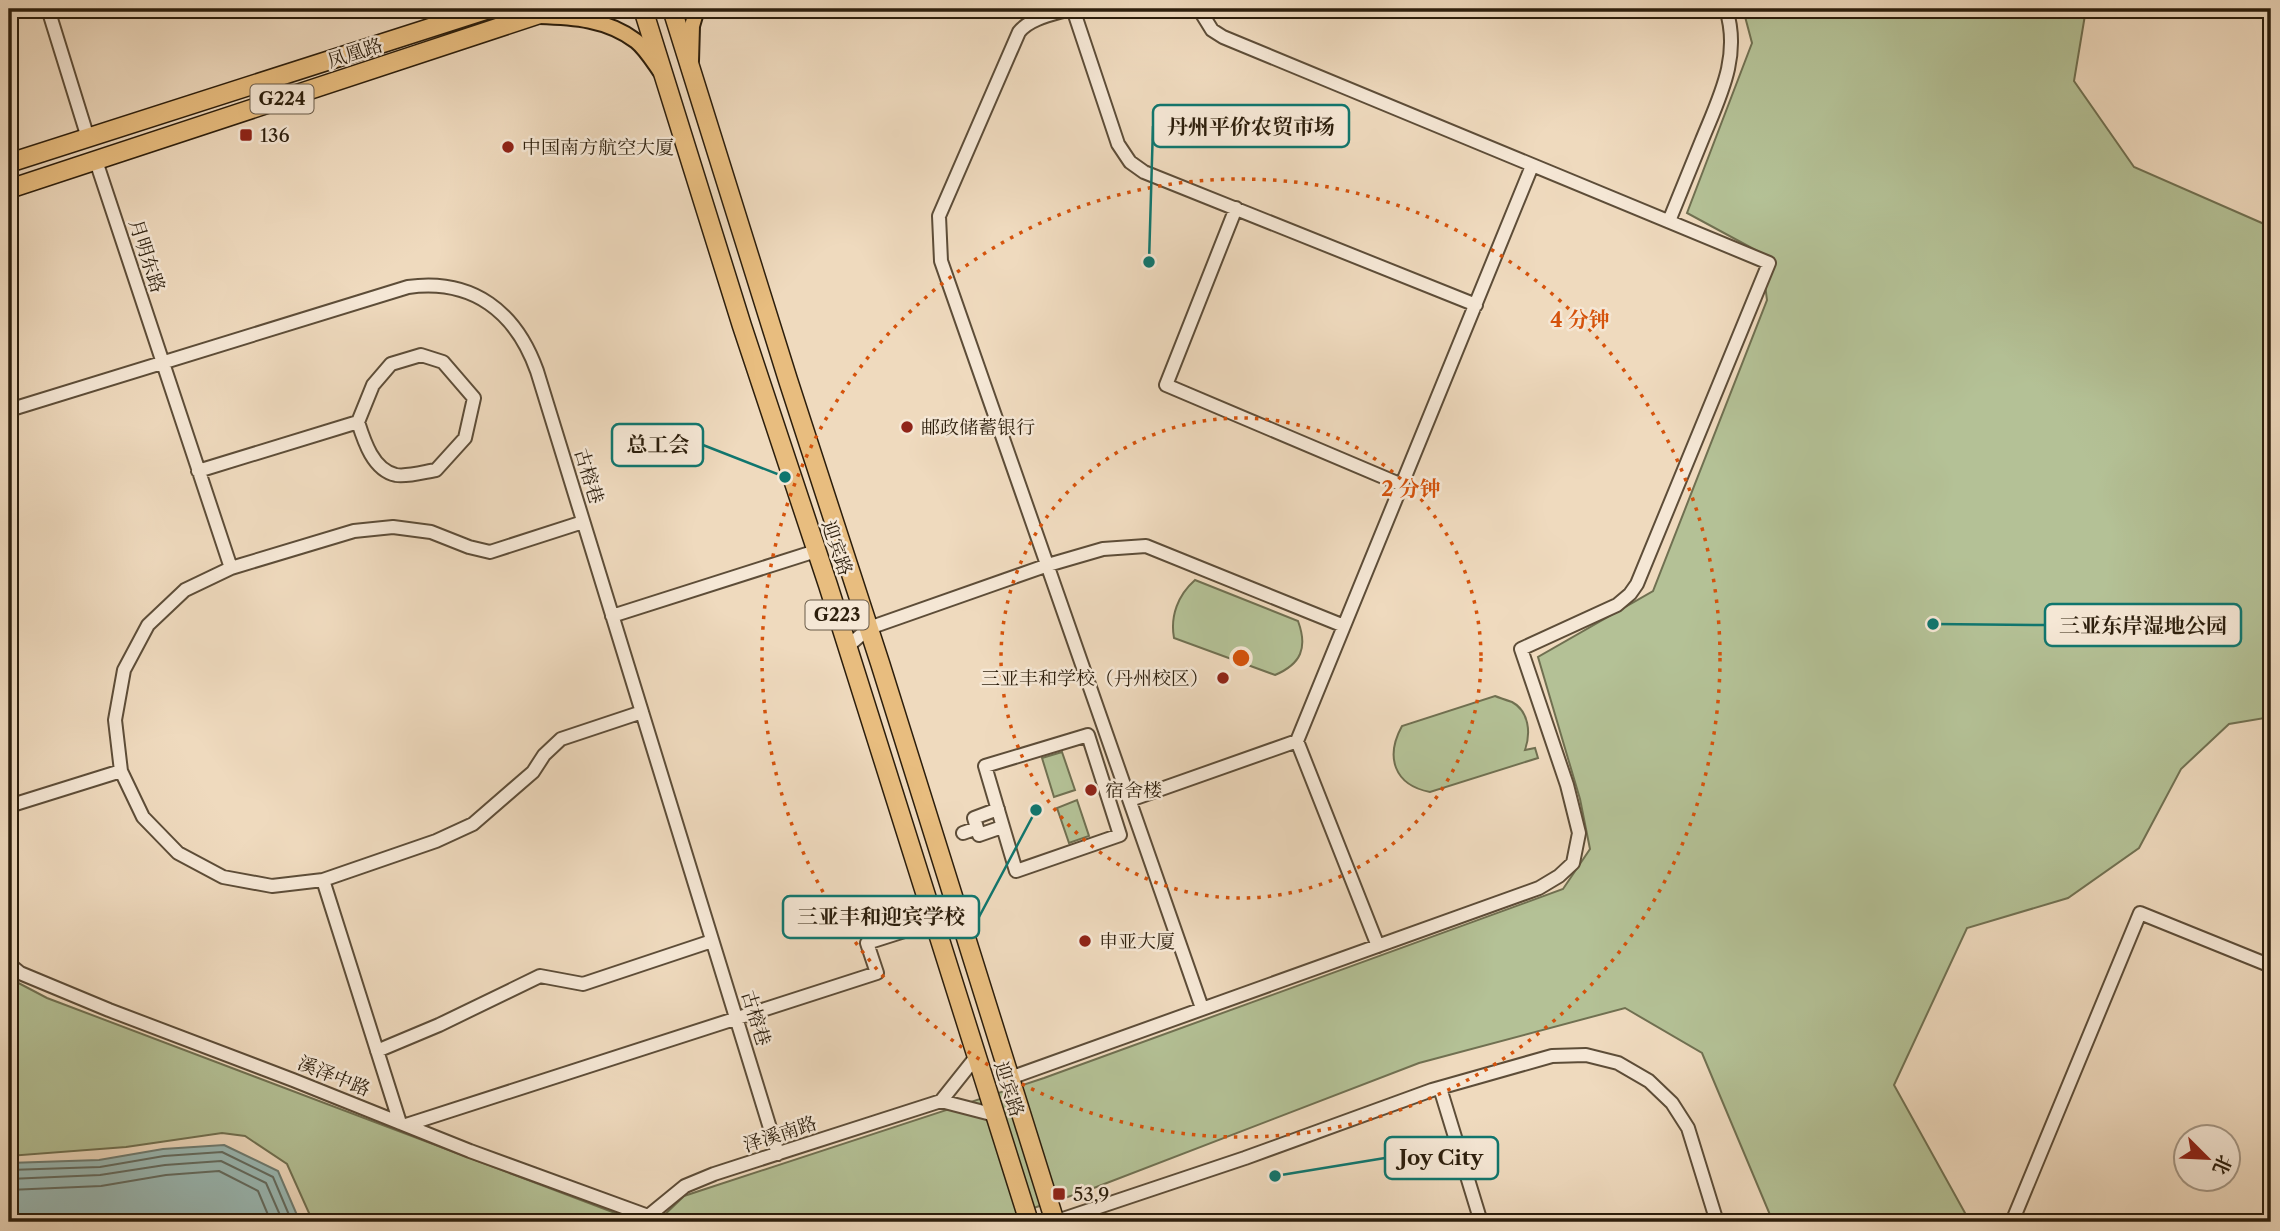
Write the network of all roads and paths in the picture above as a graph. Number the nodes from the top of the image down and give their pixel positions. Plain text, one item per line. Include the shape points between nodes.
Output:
1 (48, 9) edge
2 (489, 9) edge
3 (555, 9) edge
4 (643, 9) edge
5 (672, 9) edge
6 (697, 9) edge
7 (1071, 9) edge
8 (1199, 9) edge
9 (1726, 9) edge
10 (534, 16) junction
11 (691, 69) junction
12 (663, 75) junction
13 (88, 138) junction
14 (96, 161) junction
15 (9, 163) edge
16 (1532, 166) junction
17 (9, 189) edge
18 (1236, 208) junction
19 (1669, 221) junction
20 (1476, 305) junction
21 (162, 362) junction
22 (9, 410) edge
23 (358, 422) junction
24 (198, 471) junction
25 (1402, 485) junction
26 (583, 522) junction
27 (816, 551) junction
28 (1048, 565) junction
29 (231, 568) junction
30 (853, 581) junction
31 (828, 585) junction
32 (612, 616) junction
33 (1344, 626) junction
34 (869, 628) junction
35 (847, 647) junction
36 (880, 663) junction
37 (854, 671) junction
38 (642, 712) junction
39 (1297, 741) junction
40 (121, 771) junction
41 (1130, 800) junction
42 (9, 806) edge
43 (998, 809) junction
44 (1002, 827) junction
45 (977, 828) junction
46 (963, 833) dead end
47 (323, 880) junction
48 (933, 922) junction
49 (712, 941) junction
50 (1378, 946) junction
51 (9, 964) edge
52 (2271, 966) edge
53 (1202, 1008) junction
54 (736, 1018) junction
55 (377, 1051) junction
56 (976, 1057) junction
57 (1010, 1078) junction
58 (1440, 1088) junction
59 (941, 1101) junction
60 (995, 1115) junction
61 (403, 1124) junction
62 (778, 1154) junction
63 (644, 1219) edge
64 (1029, 1222) edge
65 (1054, 1222) edge
66 (1481, 1222) edge
67 (1717, 1222) edge
68 (2012, 1222) edge

1 - 13 street
2 - 13 highway, 凤凰路 / G224
3 - 10 highway, 凤凰路 / G224
4 - 12 highway, 迎宾路 / G223
5 - 11 highway, 迎宾路 / G223
6 - 11 main road
7 - 18 street via 1118,144 1130,162 1144,172
7 - 28 street via 1031,22 1019,32 939,216 941,261
8 - 16 street via 1212,30 1223,37
9 - 19 street via 1732,27 1727,78
10 - 12 main road via 580,18 612,27 638,42
10 - 14 highway, 凤凰路 / G224
11 - 30 highway, 迎宾路 / G223
12 - 27 highway, 迎宾路 / G223
13 - 15 highway, 凤凰路 / G224
14 - 17 highway, 凤凰路 / G224
14 - 21 street, 月明东路
16 - 19 street
16 - 20 street
18 - 20 street
18 - 25 street via 1167,386
19 - 50 street via 1769,263 1637,584 1617,606 1521,649 1579,834 1573,863 1539,888
20 - 25 street
21 - 22 street, 古榕巷
21 - 24 street, 月明东路
21 - 26 street, 古榕巷 via 408,287 431,285 466,291 499,311 525,341
23 - 23 street via 373,385 391,364 421,355 443,362 474,398 465,438 436,470 397,476 384,470 366,448
23 - 24 street
24 - 29 street, 月明东路
25 - 33 street
26 - 29 street via 490,552 431,532 393,527 354,531
26 - 32 street, 古榕巷
27 - 31 highway, 迎宾路 / G223
27 - 32 street
28 - 33 street via 1104,549 1146,546
28 - 34 street
28 - 41 street
29 - 40 street via 185,590 148,625 124,670 115,720
30 - 31 highway via 843,591
30 - 34 highway, 迎宾路 / G223
31 - 34 highway
31 - 35 highway, 迎宾路 / G223
32 - 38 street, 古榕巷
33 - 39 street
34 - 35 street
34 - 36 highway, 迎宾路 / G223
35 - 37 highway, 迎宾路 / G223
36 - 37 highway
36 - 57 highway, 迎宾路 / G223
37 - 48 highway, 迎宾路 / G223
38 - 47 street via 561,738 533,772 473,824
38 - 49 street, 古榕巷
39 - 41 street
39 - 50 street
40 - 42 street
40 - 47 street via 143,817 178,853 222,877 272,886
41 - 53 street
43 - 44 street
43 - 44 street via 985,766 1090,734 1120,835 1016,871
43 - 45 street via 974,818
44 - 45 street via 979,835
45 - 46 street
47 - 55 street
48 - 54 street via 867,943 877,973
48 - 56 highway, 迎宾路 / G223
49 - 54 street, 古榕巷
49 - 55 street via 583,984 540,976
50 - 53 street
51 - 61 street, 溪泽中路 via 20,973 108,1010
52 - 68 street via 2140,913
53 - 57 street
54 - 61 street
54 - 62 street, 古榕巷
55 - 61 street
56 - 59 street
56 - 60 highway, 迎宾路 / G223
57 - 65 highway, 迎宾路 / G223
58 - 65 street
58 - 66 street
58 - 67 street via 1552,1056 1586,1055 1618,1063 1648,1080 1672,1102 1688,1128
59 - 60 street
59 - 62 street, 泽溪南路
60 - 64 highway, 迎宾路 / G223
61 - 63 street, 溪泽中路
62 - 63 street, 泽溪南路 via 685,1186

